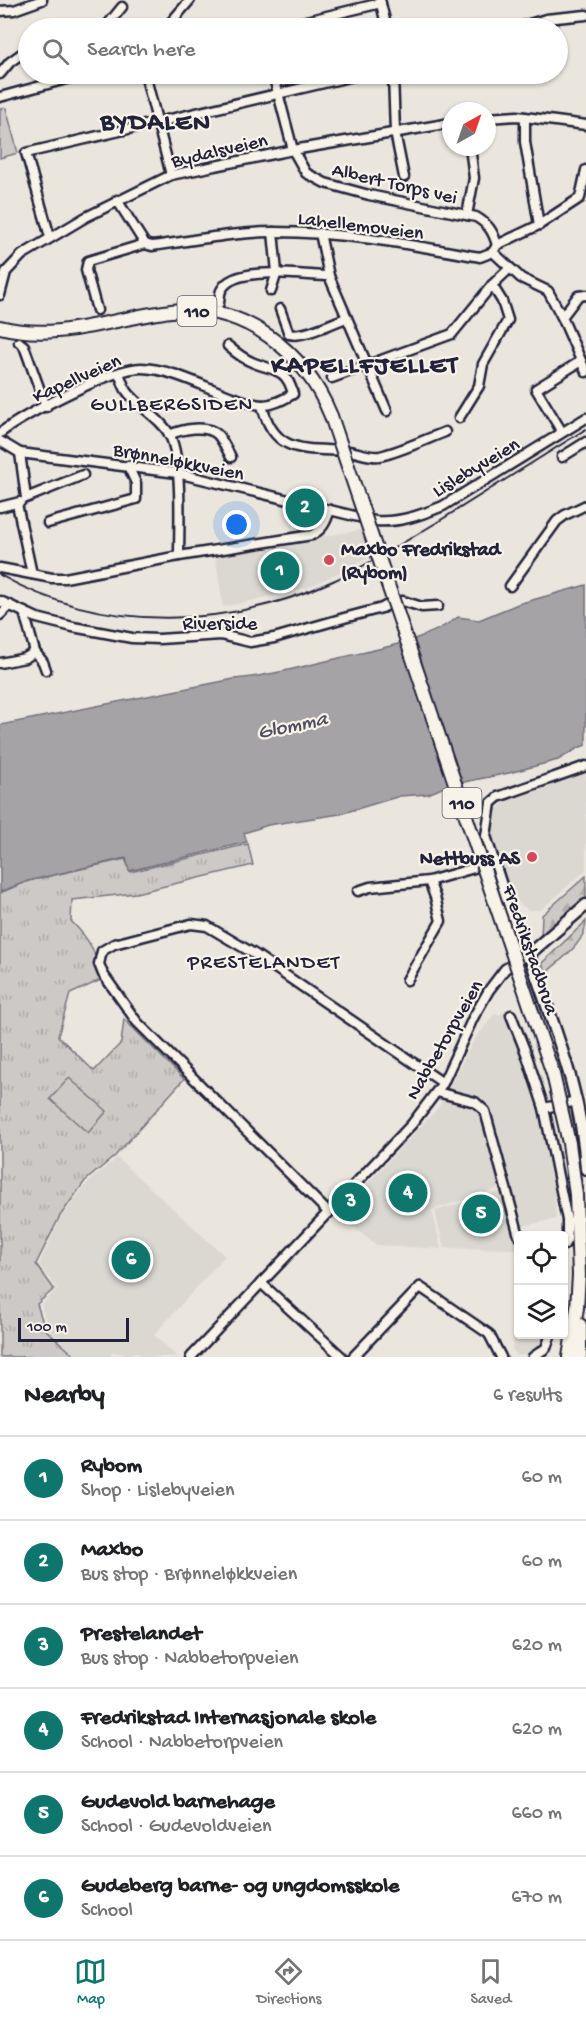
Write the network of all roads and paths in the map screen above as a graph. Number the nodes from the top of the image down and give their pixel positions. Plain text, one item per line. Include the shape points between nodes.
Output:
1 (42, 0) edge
2 (190, 0) edge
3 (381, 1) edge
4 (122, 7) dead end
5 (0, 11) edge
6 (586, 15) edge
7 (113, 18) edge
8 (175, 18) edge
9 (316, 18) edge
10 (385, 18) edge
11 (556, 18) edge
12 (18, 56) edge
13 (0, 75) edge
14 (47, 84) edge
15 (148, 84) edge
16 (276, 84) edge
17 (318, 84) edge
18 (393, 84) edge
19 (278, 93) junction
20 (0, 97) edge
21 (525, 117) junction
22 (496, 118) edge
23 (158, 122) junction
24 (442, 124) edge
25 (586, 125) edge
26 (395, 132) junction
27 (293, 150) junction
28 (471, 156) edge
29 (586, 170) edge
30 (171, 175) junction
31 (404, 177) dead end
32 (583, 198) edge
33 (117, 200) junction
34 (466, 215) junction
35 (539, 225) junction
36 (273, 232) junction
37 (320, 233) junction
38 (50, 237) junction
39 (144, 244) junction
40 (495, 249) junction
41 (509, 269) junction
42 (277, 273) junction
43 (329, 276) junction
44 (492, 285) junction
45 (271, 291) dead end
46 (0, 295) edge
47 (586, 295) edge
48 (219, 303) dead end
49 (97, 309) dead end
50 (280, 309) dead end
51 (562, 317) junction
52 (346, 318) junction
53 (0, 327) edge
54 (19, 336) junction
55 (228, 346) dead end
56 (581, 361) junction
57 (366, 365) junction
58 (586, 372) edge
59 (119, 373) junction
60 (332, 378) dead end
61 (262, 405) junction
62 (46, 406) junction
63 (387, 411) dead end
64 (586, 417) edge
65 (459, 418) dead end
66 (445, 432) dead end
67 (562, 432) junction
68 (0, 434) edge
69 (169, 435) junction
70 (0, 441) edge
71 (586, 442) edge
72 (20, 453) junction
73 (231, 457) dead end
74 (562, 457) dead end
75 (128, 466) junction
76 (151, 469) junction
77 (177, 473) junction
78 (83, 475) dead end
79 (136, 483) junction
80 (26, 498) junction
81 (17, 504) junction
82 (0, 507) edge
83 (582, 507) edge
84 (330, 510) junction
85 (48, 523) dead end
86 (179, 556) junction
87 (0, 568) edge
88 (33, 574) junction
89 (510, 586) dead end
90 (0, 601) edge
91 (10, 605) junction
92 (438, 606) dead end
93 (24, 612) junction
94 (0, 615) edge
95 (35, 651) junction
96 (0, 663) edge
97 (46, 670) dead end
98 (586, 766) edge
99 (494, 862) junction
100 (429, 881) junction
101 (358, 891) dead end
102 (586, 905) edge
103 (527, 955) junction
104 (407, 980) dead end
105 (511, 1015) dead end
106 (443, 1083) junction
107 (437, 1092) junction
108 (578, 1101) junction
109 (544, 1108) junction
110 (586, 1169) edge
111 (329, 1213) junction
112 (518, 1231) edge
113 (567, 1231) edge
114 (261, 1283) junction
115 (577, 1303) junction
116 (550, 1339) edge
117 (191, 1357) edge
118 (342, 1357) edge
119 (353, 1357) edge
120 (501, 1357) edge
121 (533, 1357) edge
122 (569, 1357) edge
123 (580, 1357) edge

1 - 5 street
2 - 8 street
3 - 9 street
3 - 10 street
4 - 7 street
6 - 11 street
12 - 13 street
14 - 20 street
15 - 23 street
16 - 19 street, Albert Torps vei
17 - 19 street
18 - 26 street
19 - 23 street
19 - 27 street, Albert Torps vei
21 - 22 street
21 - 25 street
21 - 35 street via 525,142
23 - 30 street
23 - 38 street via 26,153
24 - 26 street, Bydalsveien
26 - 27 street, Bydalsveien
26 - 31 street
27 - 30 street, Bydalsveien
27 - 34 street, Albert Torps vei via 306,173 325,183
28 - 34 street via 474,178
29 - 32 street, Lahellemoveien
30 - 33 street, Bydalsveien
32 - 35 street, Lahellemoveien
33 - 38 street, Bydalsveien
33 - 39 street
34 - 40 street, Albert Torps vei via 487,223 494,233
35 - 40 street, Lahellemoveien
36 - 37 street, Lahellemoveien
36 - 39 street, Lahellemoveien
36 - 42 street
37 - 40 street, Lahellemoveien via 480,257
37 - 43 street
38 - 46 street, Bydalsveien via 10,266
39 - 49 street, Lahellemoveien via 87,261
40 - 41 street, Albert Torps vei
41 - 44 street
41 - 51 street, Albert Torps vei via 548,291
42 - 43 street
42 - 45 street
42 - 48 street via 232,280 222,287
43 - 52 street
44 - 57 street via 452,333
44 - 65 street via 508,320 483,364 479,386
47 - 51 street via 578,296
50 - 52 street via 289,334 293,335
51 - 56 street, Albert Torps vei
52 - 57 street
53 - 54 highway, 110
54 - 62 street
54 - 115 highway, Fredrikstadbrua / 110, bridge via 75,330 174,310 201,311 248,324 269,336 287,350 316,384 331,416 560,1098 576,1195
55 - 61 street via 251,361 278,370 288,380 293,394
56 - 58 street, Albert Torps vei
56 - 67 street via 536,389
57 - 60 street
57 - 63 street
59 - 61 street, Kapellveien via 152,370
59 - 62 street, Kapellveien
59 - 69 street via 130,395 160,421
61 - 66 street via 276,436 306,450 378,456
62 - 68 street, Kapellveien
64 - 67 street, Lislebyveien
67 - 84 street, Lislebyveien via 424,514 387,522
69 - 73 street via 189,429 212,431
69 - 77 street via 176,450
70 - 72 street, Brønneløkkveien
71 - 74 street
72 - 75 street, Brønneløkkveien
72 - 80 street
75 - 76 street, Brønneløkkveien
75 - 79 street
76 - 77 street, Brønneløkkveien
76 - 79 street
77 - 84 street, Brønneløkkveien
77 - 86 street
78 - 80 street
79 - 85 street via 136,499
80 - 81 street
81 - 82 street
81 - 88 street
83 - 89 street via 557,521
84 - 86 street via 325,524 312,535
86 - 88 street via 65,578
87 - 88 street
90 - 91 street, Riverside
91 - 93 street, Riverside
91 - 94 street
92 - 93 street, Riverside via 422,608 403,601 393,602 250,642 221,635 132,638 73,627
93 - 95 street
95 - 96 street via 25,658
95 - 97 street
98 - 99 street via 498,797 492,803 486,836
99 - 100 street
99 - 103 street
100 - 101 street
100 - 104 street via 441,921
102 - 103 main road, Nabbetorpveien
103 - 106 street, Nabbetorpveien via 506,969 489,990
103 - 108 main road
105 - 109 street
106 - 107 street, Nabbetorpveien
106 - 111 street via 207,926 191,924 114,944 102,951 99,964 103,974 137,1022
107 - 111 street, Nabbetorpveien
107 - 112 street via 475,1102 485,1111
108 - 109 street
108 - 110 main road
109 - 113 street
111 - 114 street, Nabbetorpveien
114 - 117 street, Nabbetorpveien
114 - 118 street
115 - 122 highway, 110
115 - 123 highway, 110
116 - 121 street via 546,1348
119 - 120 street via 420,1287 489,1334

